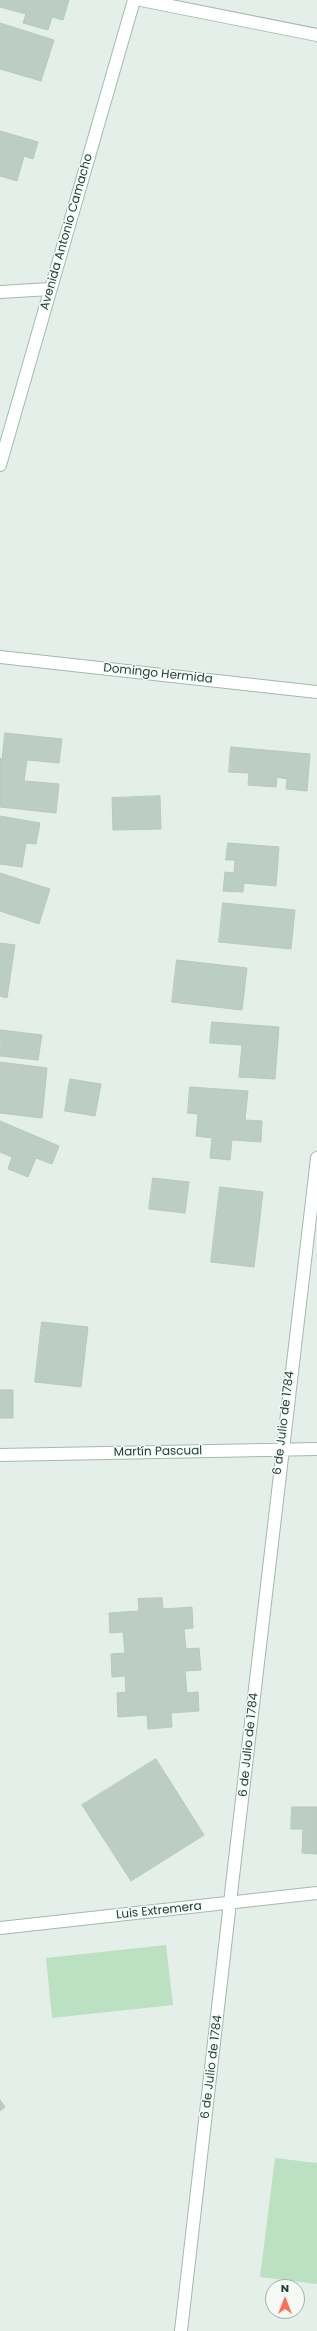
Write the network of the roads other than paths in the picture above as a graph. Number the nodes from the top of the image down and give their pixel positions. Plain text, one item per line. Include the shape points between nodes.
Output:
1 (134, 0) edge
2 (141, 0) edge
3 (317, 36) edge
4 (50, 289) junction
5 (0, 292) edge
6 (0, 465) edge
7 (0, 657) edge
8 (317, 692) edge
9 (317, 1158) edge
10 (317, 1449) edge
11 (281, 1450) junction
12 (0, 1456) edge
13 (317, 1893) edge
14 (232, 1904) junction
15 (0, 1928) edge
16 (181, 2331) edge

1 - 4 street, Avenida Antonio Camacho
2 - 3 street
4 - 5 street
4 - 6 street, Avenida Antonio Camacho
7 - 8 street, Domingo Hermida
9 - 11 street, 6 de Julio de 1784
10 - 11 street, Martín Pascual
11 - 12 street, Martín Pascual
11 - 14 street, 6 de Julio de 1784
13 - 14 street, Luis Extremera
14 - 15 street, Luis Extremera
14 - 16 street, 6 de Julio de 1784

